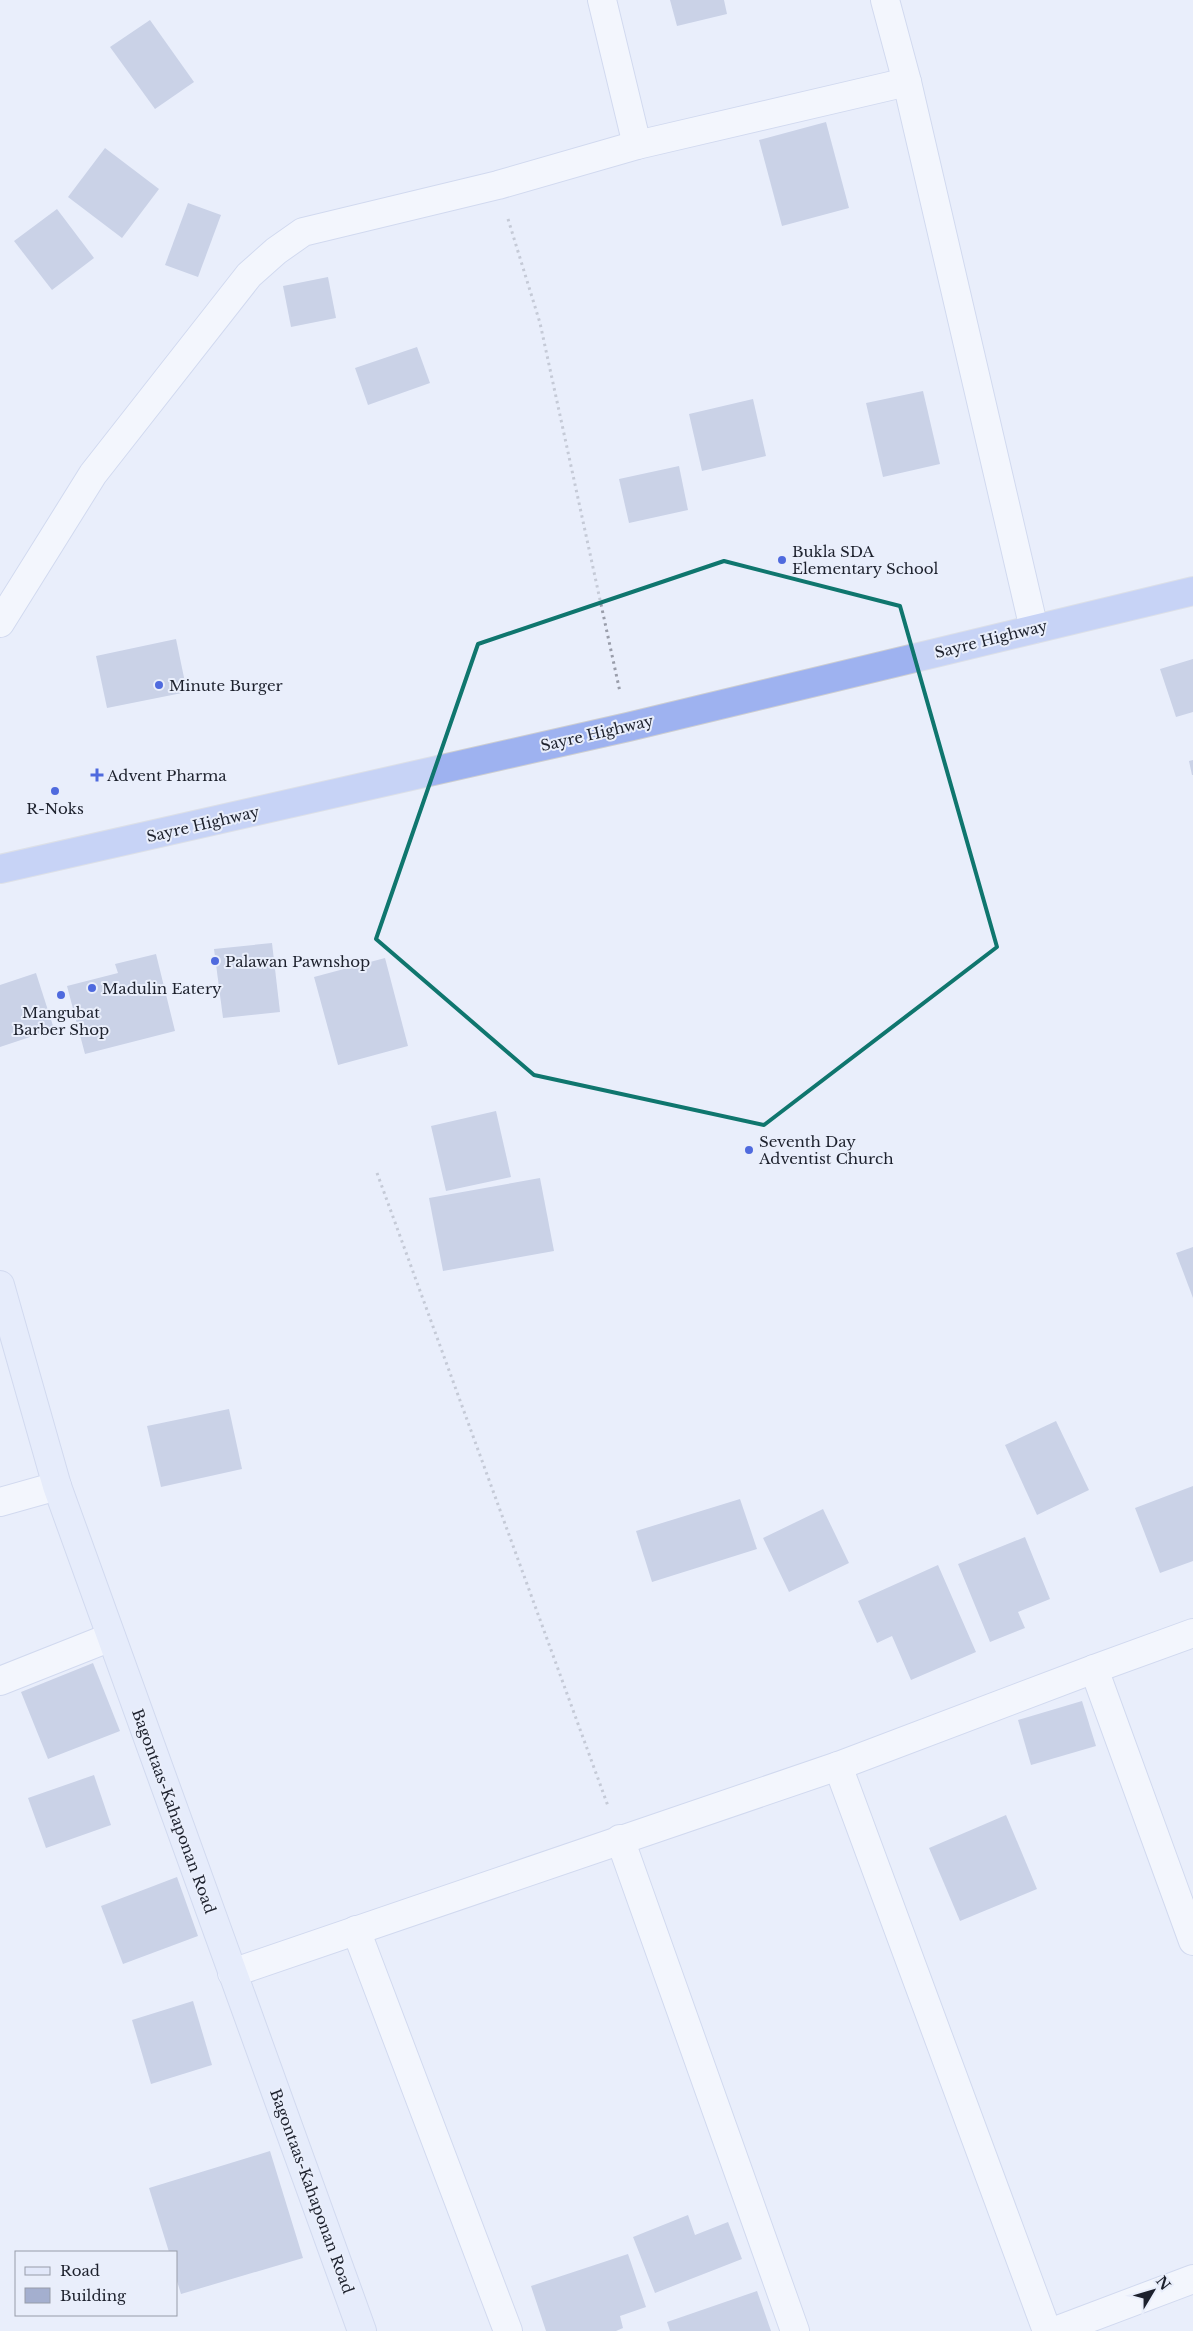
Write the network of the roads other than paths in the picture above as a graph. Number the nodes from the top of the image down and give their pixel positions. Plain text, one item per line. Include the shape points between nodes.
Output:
1 (602, 0) edge
2 (884, 0) edge
3 (907, 82) junction
4 (637, 145) junction
5 (1193, 590) edge
6 (0, 623) edge
7 (1034, 629) junction
8 (0, 869) edge
9 (0, 1285) edge
10 (57, 1486) junction
11 (0, 1502) edge
12 (1193, 1634) edge
13 (111, 1637) junction
14 (1094, 1669) junction
15 (0, 1682) edge
16 (838, 1766) junction
17 (620, 1839) junction
18 (356, 1930) junction
19 (1193, 1942) edge
20 (232, 1973) junction
21 (1193, 2279) edge
22 (362, 2331) edge
23 (508, 2331) edge
24 (795, 2331) edge
25 (1047, 2331) edge
26 (1055, 2331) edge

1 - 4 street
2 - 3 street
3 - 4 street
3 - 7 street
4 - 6 street via 498,184 302,232 249,275 93,474
5 - 7 highway, Sayre Highway
7 - 8 highway, Sayre Highway via 628,727
9 - 10 main road, Bagontaas-Kahaponan Road
10 - 11 street
10 - 13 main road, Bagontaas-Kahaponan Road
12 - 14 street
13 - 15 street
13 - 20 main road, Bagontaas-Kahaponan Road
14 - 16 street
14 - 19 street
16 - 17 street
16 - 25 street
17 - 18 street
17 - 24 street
18 - 20 street
18 - 23 street
20 - 22 main road, Bagontaas-Kahaponan Road
21 - 26 street

